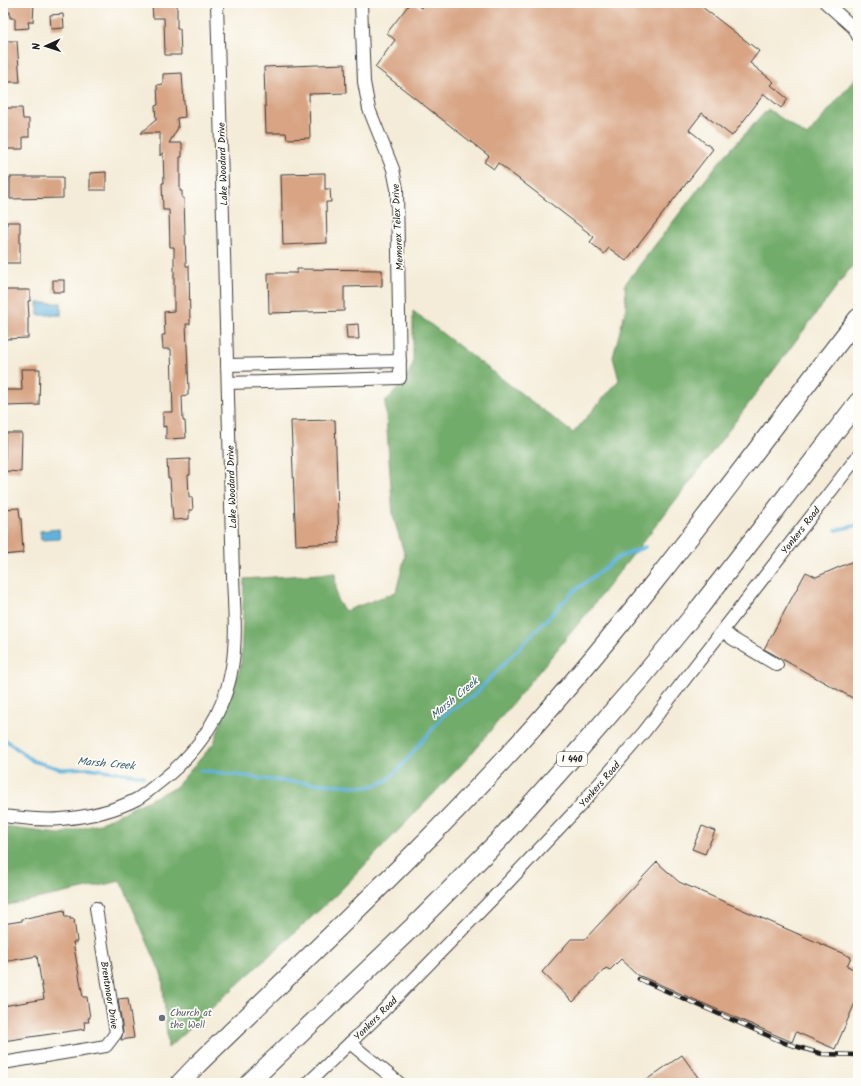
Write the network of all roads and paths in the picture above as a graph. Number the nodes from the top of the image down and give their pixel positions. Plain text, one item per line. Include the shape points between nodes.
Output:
1 (217, 3) edge
2 (361, 3) edge
3 (826, 3) edge
4 (858, 36) edge
5 (858, 318) edge
6 (400, 361) junction
7 (227, 365) junction
8 (228, 383) junction
9 (858, 402) edge
10 (858, 456) edge
11 (722, 631) junction
12 (777, 665) dead end
13 (3, 816) edge
14 (96, 908) dead end
15 (350, 1043) junction
16 (3, 1062) edge
17 (197, 1064) junction
18 (174, 1083) edge
19 (180, 1083) edge
20 (249, 1083) edge
21 (308, 1083) edge
22 (399, 1083) edge

1 - 7 street, Lake Woodard Drive
2 - 6 street, Memorex Telex Drive via 364,82 369,109 393,169 397,189
3 - 4 street via 854,28
5 - 17 highway via 664,570 539,720 426,842
6 - 7 street
6 - 8 street, Memorex Telex Drive via 400,378
7 - 8 street, Lake Woodard Drive
8 - 13 street, Lake Woodard Drive via 234,650 227,687 212,723 182,764 149,790 122,806 62,819 39,820
9 - 20 highway, I 440 via 700,607 572,758 503,835 446,893
10 - 11 street, Yonkers Road
11 - 12 street
11 - 15 street, Yonkers Road via 644,732 579,808
14 - 16 street, Brentmoor Drive via 116,1033 106,1046
15 - 21 street, Yonkers Road
15 - 22 street
17 - 18 highway
17 - 19 highway

